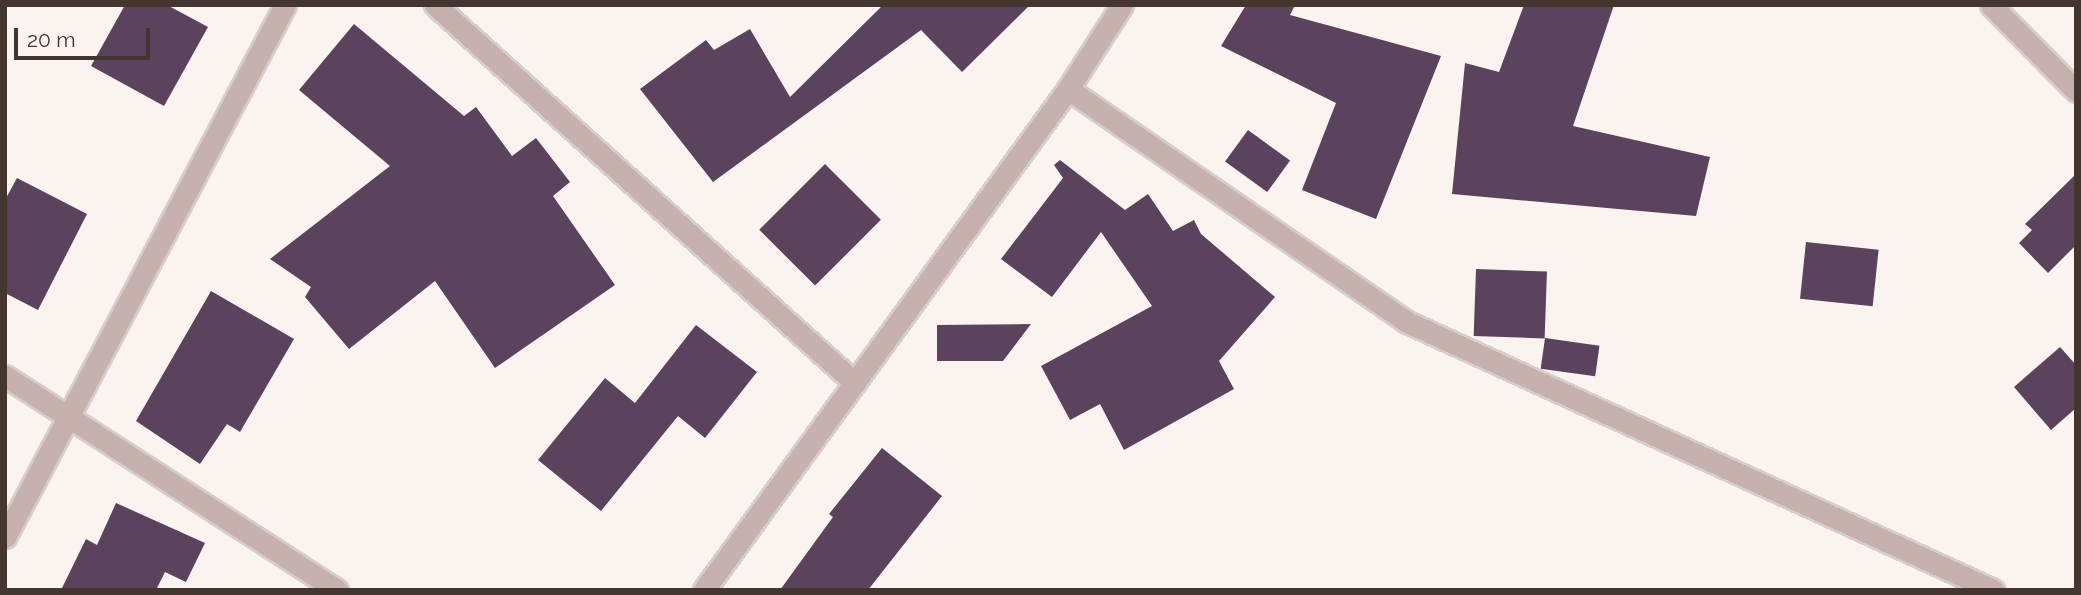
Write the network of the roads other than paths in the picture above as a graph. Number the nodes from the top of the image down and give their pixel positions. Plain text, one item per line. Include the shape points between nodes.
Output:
1 (285, 5) edge
2 (435, 5) edge
3 (1122, 5) edge
4 (1991, 5) edge
5 (1068, 89) junction
6 (2076, 91) edge
7 (5, 376) edge
8 (855, 383) junction
9 (68, 417) junction
10 (5, 537) edge
11 (337, 590) edge
12 (704, 590) edge
13 (1993, 590) edge

1 - 9 street
2 - 8 street
3 - 5 street
4 - 6 street
5 - 8 street
5 - 13 street via 1405,321
7 - 9 street
8 - 12 street
9 - 10 street
9 - 11 street

